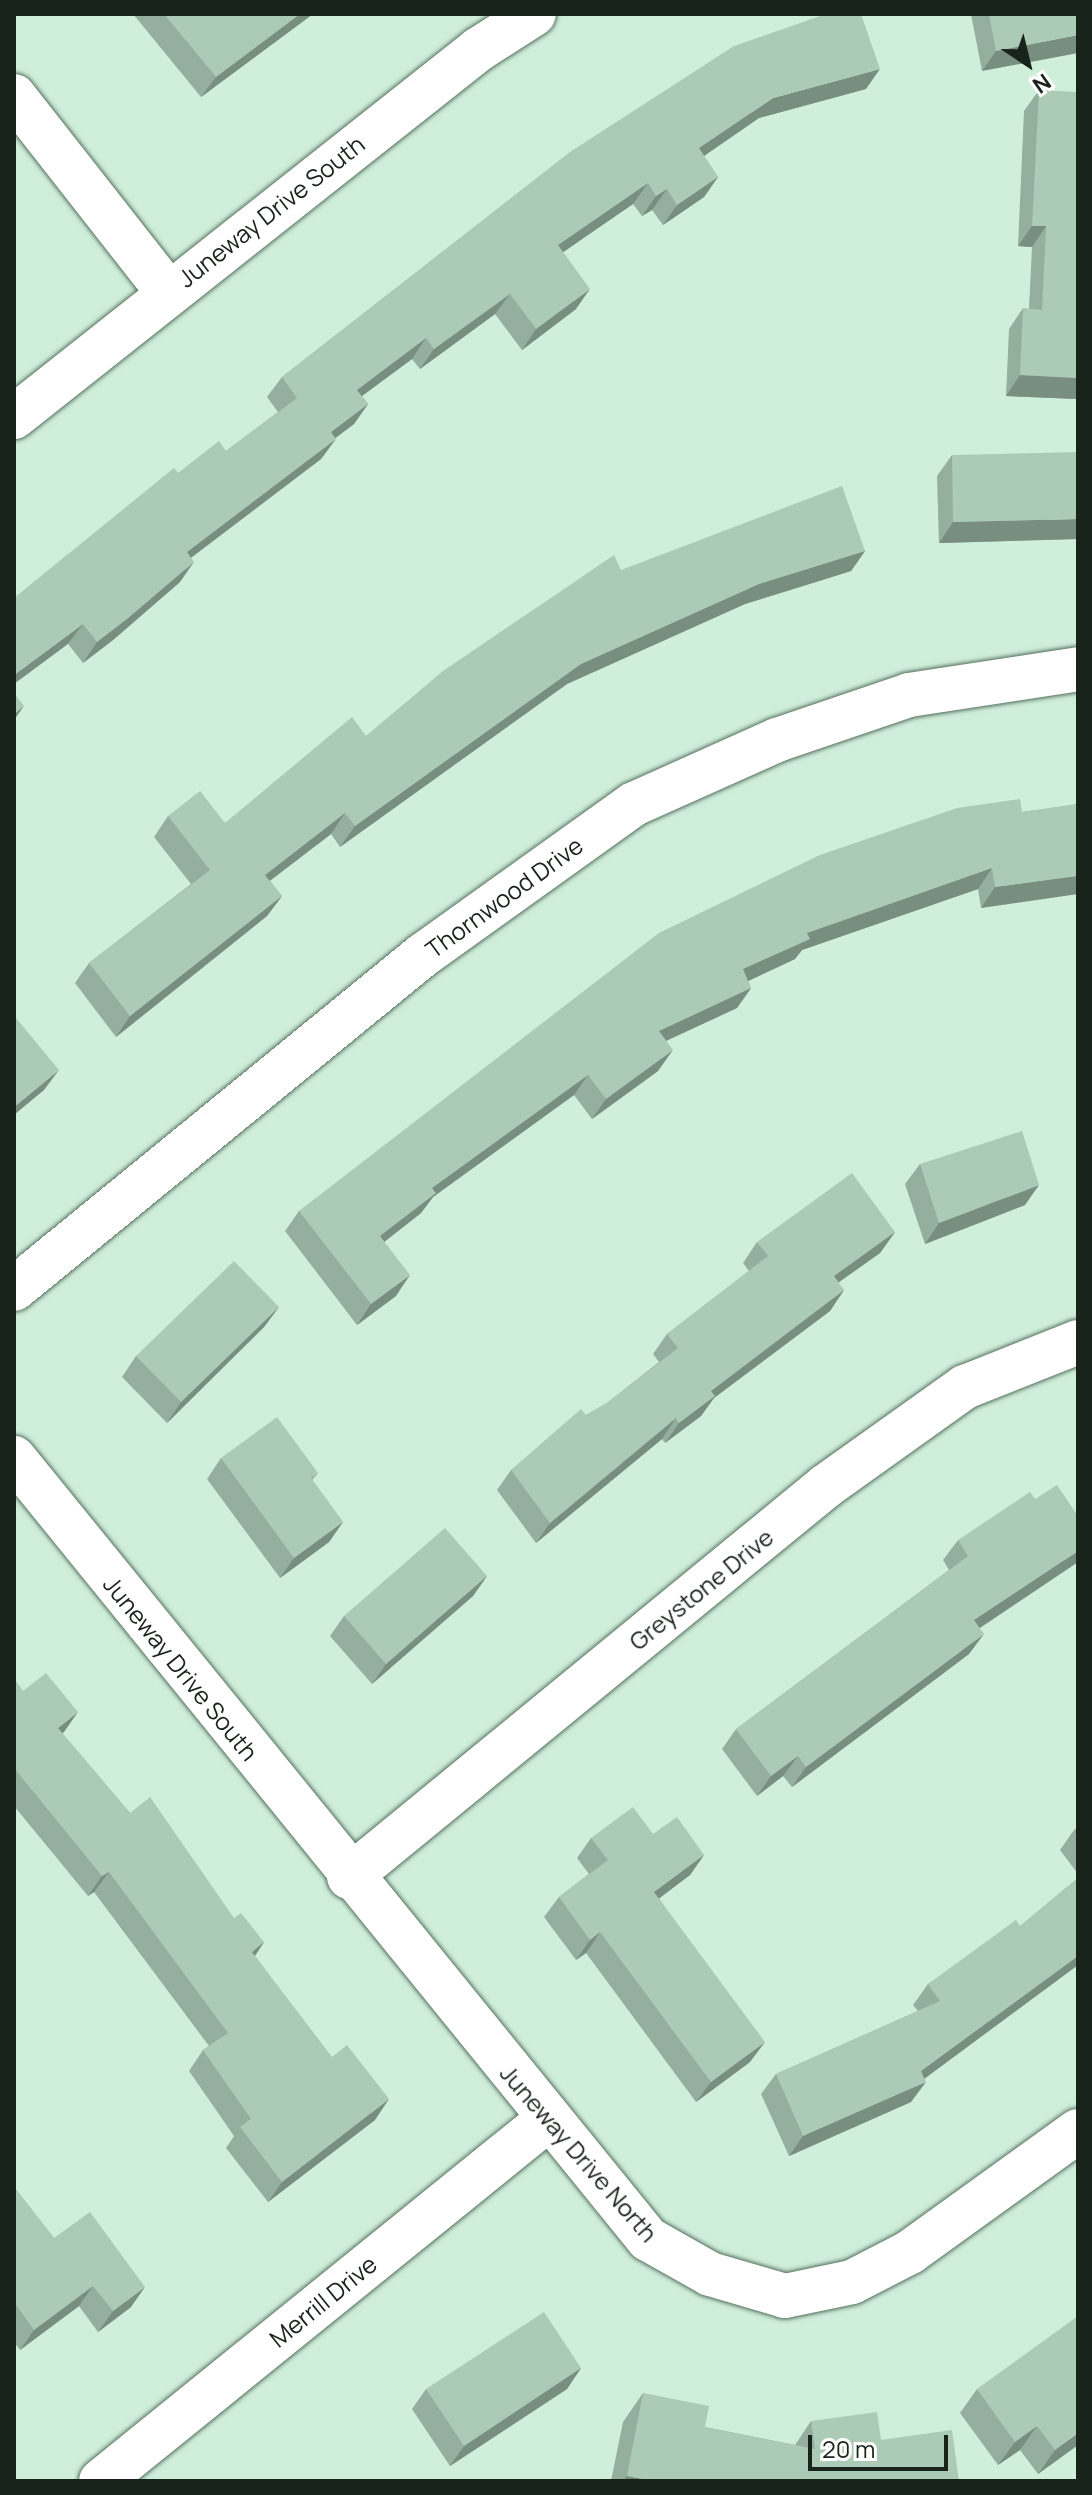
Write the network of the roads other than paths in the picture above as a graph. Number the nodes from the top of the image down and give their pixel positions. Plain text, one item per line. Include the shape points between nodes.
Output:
1 (534, 14) edge
2 (14, 96) edge
3 (167, 291) junction
4 (14, 417) edge
5 (1078, 669) edge
6 (14, 1289) edge
7 (1078, 1342) edge
8 (14, 1458) edge
9 (349, 1877) junction
10 (546, 2121) junction
11 (1078, 2131) edge
12 (101, 2481) edge

1 - 3 street, Juneway Drive South
2 - 3 street
3 - 4 street, Juneway Drive South
5 - 6 street, Thornwood Drive via 909,695 777,740 634,804 423,955
7 - 9 street, Greystone Drive via 965,1387 826,1486
8 - 9 street, Juneway Drive South
9 - 10 street, Juneway Drive North
10 - 11 street, Juneway Drive North via 648,2239 710,2274 785,2296 852,2282 910,2252
10 - 12 street, Merrill Drive

